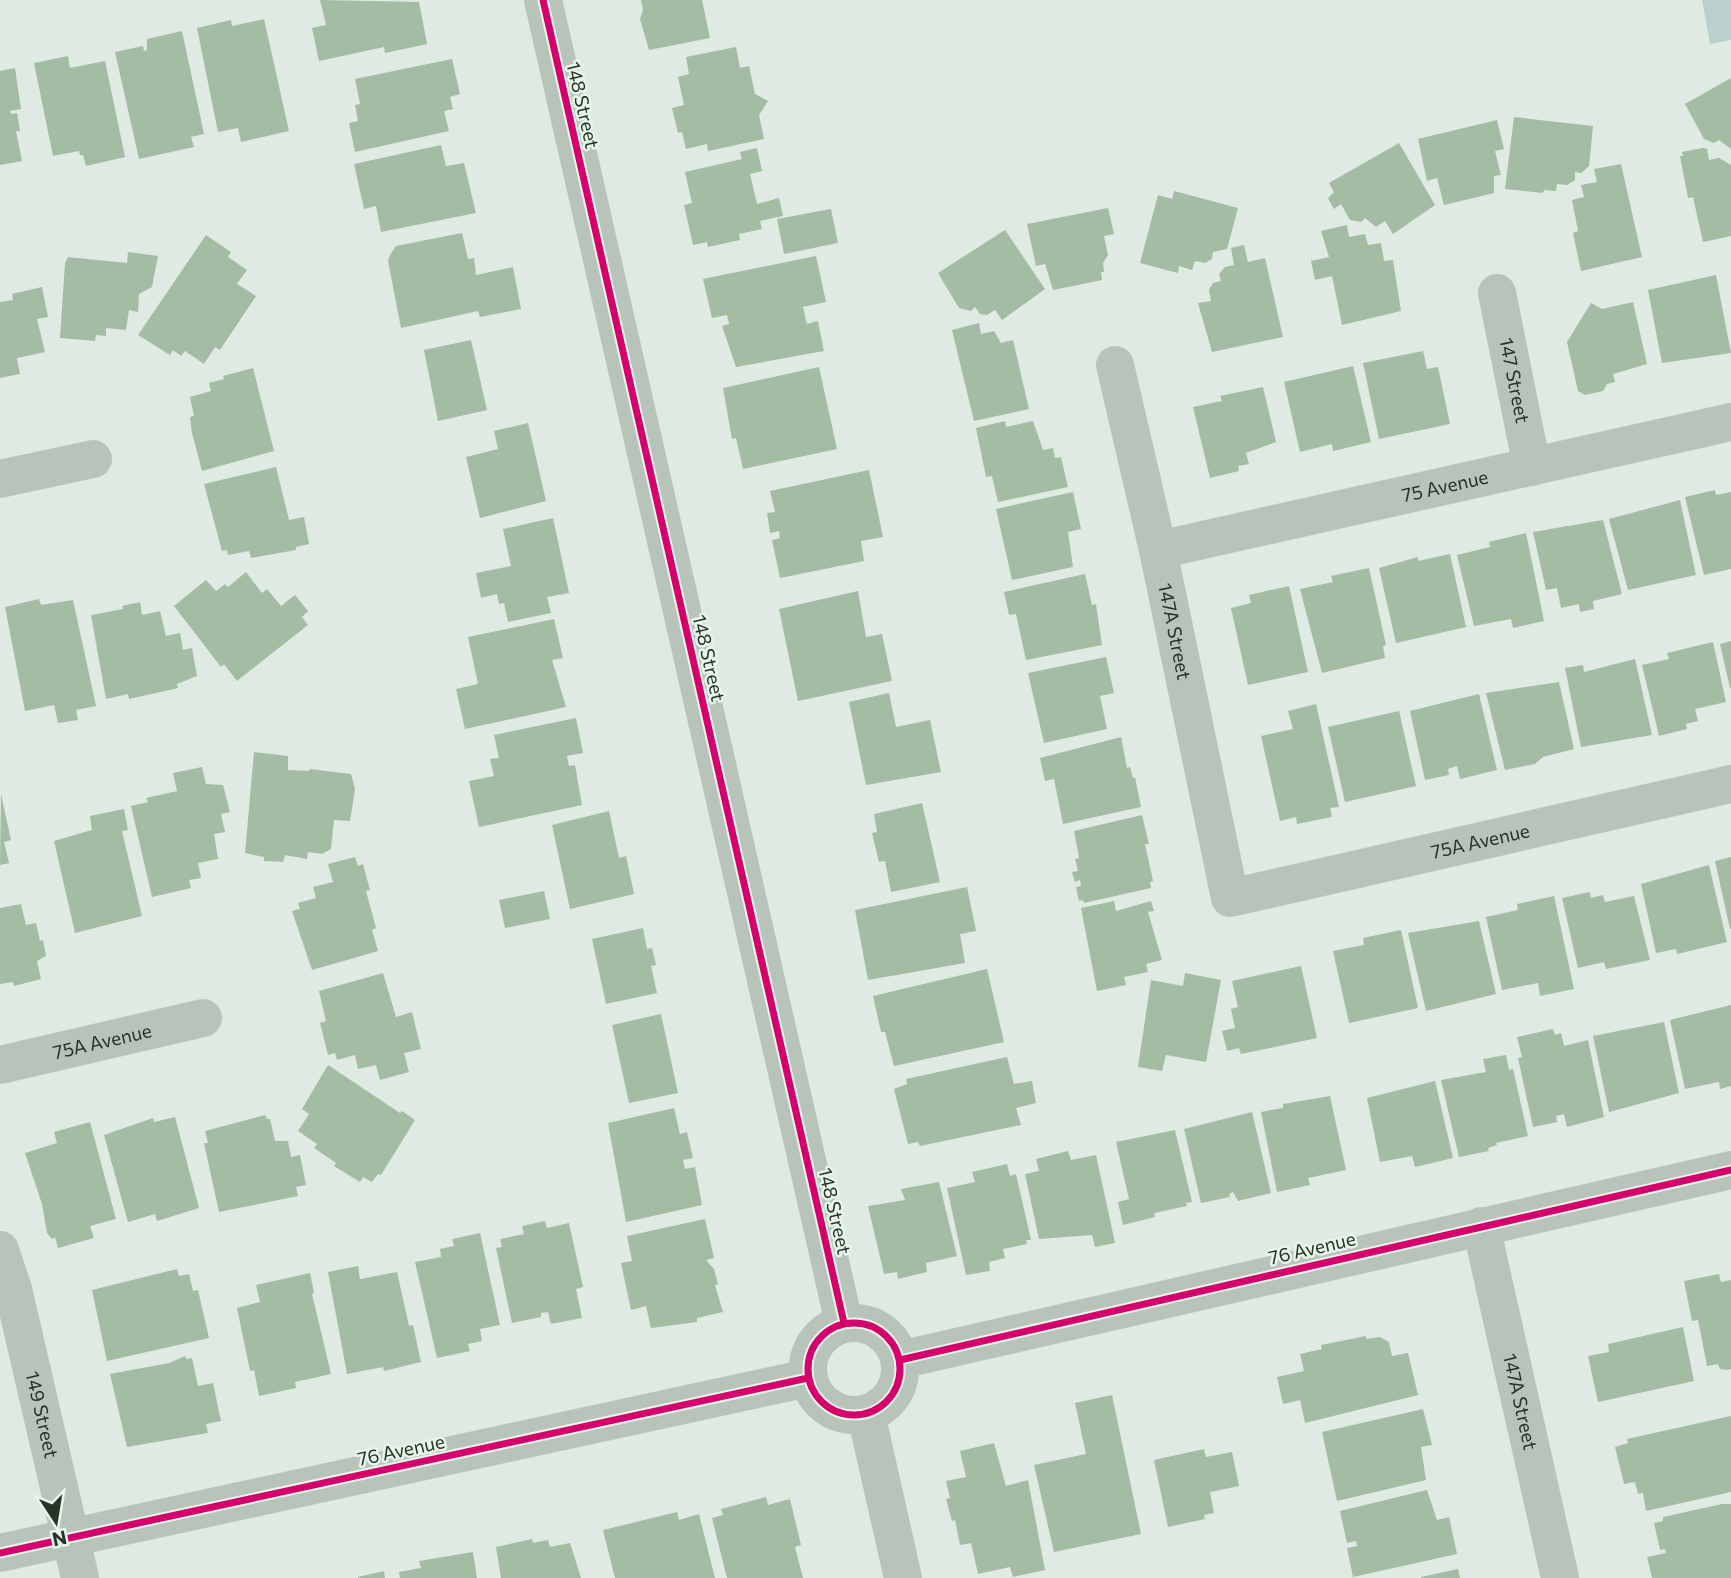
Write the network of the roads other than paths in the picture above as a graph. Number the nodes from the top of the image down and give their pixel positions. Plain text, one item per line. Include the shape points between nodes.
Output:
1 (543, 0) edge
2 (1497, 293) dead end
3 (1115, 365) dead end
4 (1731, 422) edge
5 (93, 459) dead end
6 (1532, 467) junction
7 (0, 479) edge
8 (1158, 550) junction
9 (1731, 784) edge
10 (1230, 898) joint
11 (203, 1018) dead end
12 (0, 1065) edge
13 (1731, 1170) edge
14 (1481, 1226) junction
15 (0, 1250) edge
16 (844, 1323) junction
17 (900, 1360) junction
18 (808, 1378) junction
19 (866, 1414) junction
20 (71, 1538) junction
21 (0, 1553) edge
22 (80, 1578) edge
23 (903, 1578) edge
24 (1560, 1578) edge

1 - 16 street, 148 Street
2 - 6 street, 147 Street
3 - 8 street, 147A Street
4 - 6 street, 75 Avenue
5 - 7 street
6 - 8 street, 75 Avenue
8 - 10 street, 147A Street
9 - 10 street, 75A Avenue
11 - 12 street, 75A Avenue
13 - 14 street, 76 Avenue
14 - 17 street, 76 Avenue
14 - 24 street, 147A Street
15 - 20 street, 149 Street
16 - 17 street via 863,1323 880,1330 893,1343
16 - 18 street via 816,1343 807,1364
17 - 19 street via 894,1394
18 - 19 street via 829,1408 847,1415
18 - 20 street, 76 Avenue
19 - 23 street
20 - 21 street, 76 Avenue
20 - 22 street, 149 Street

